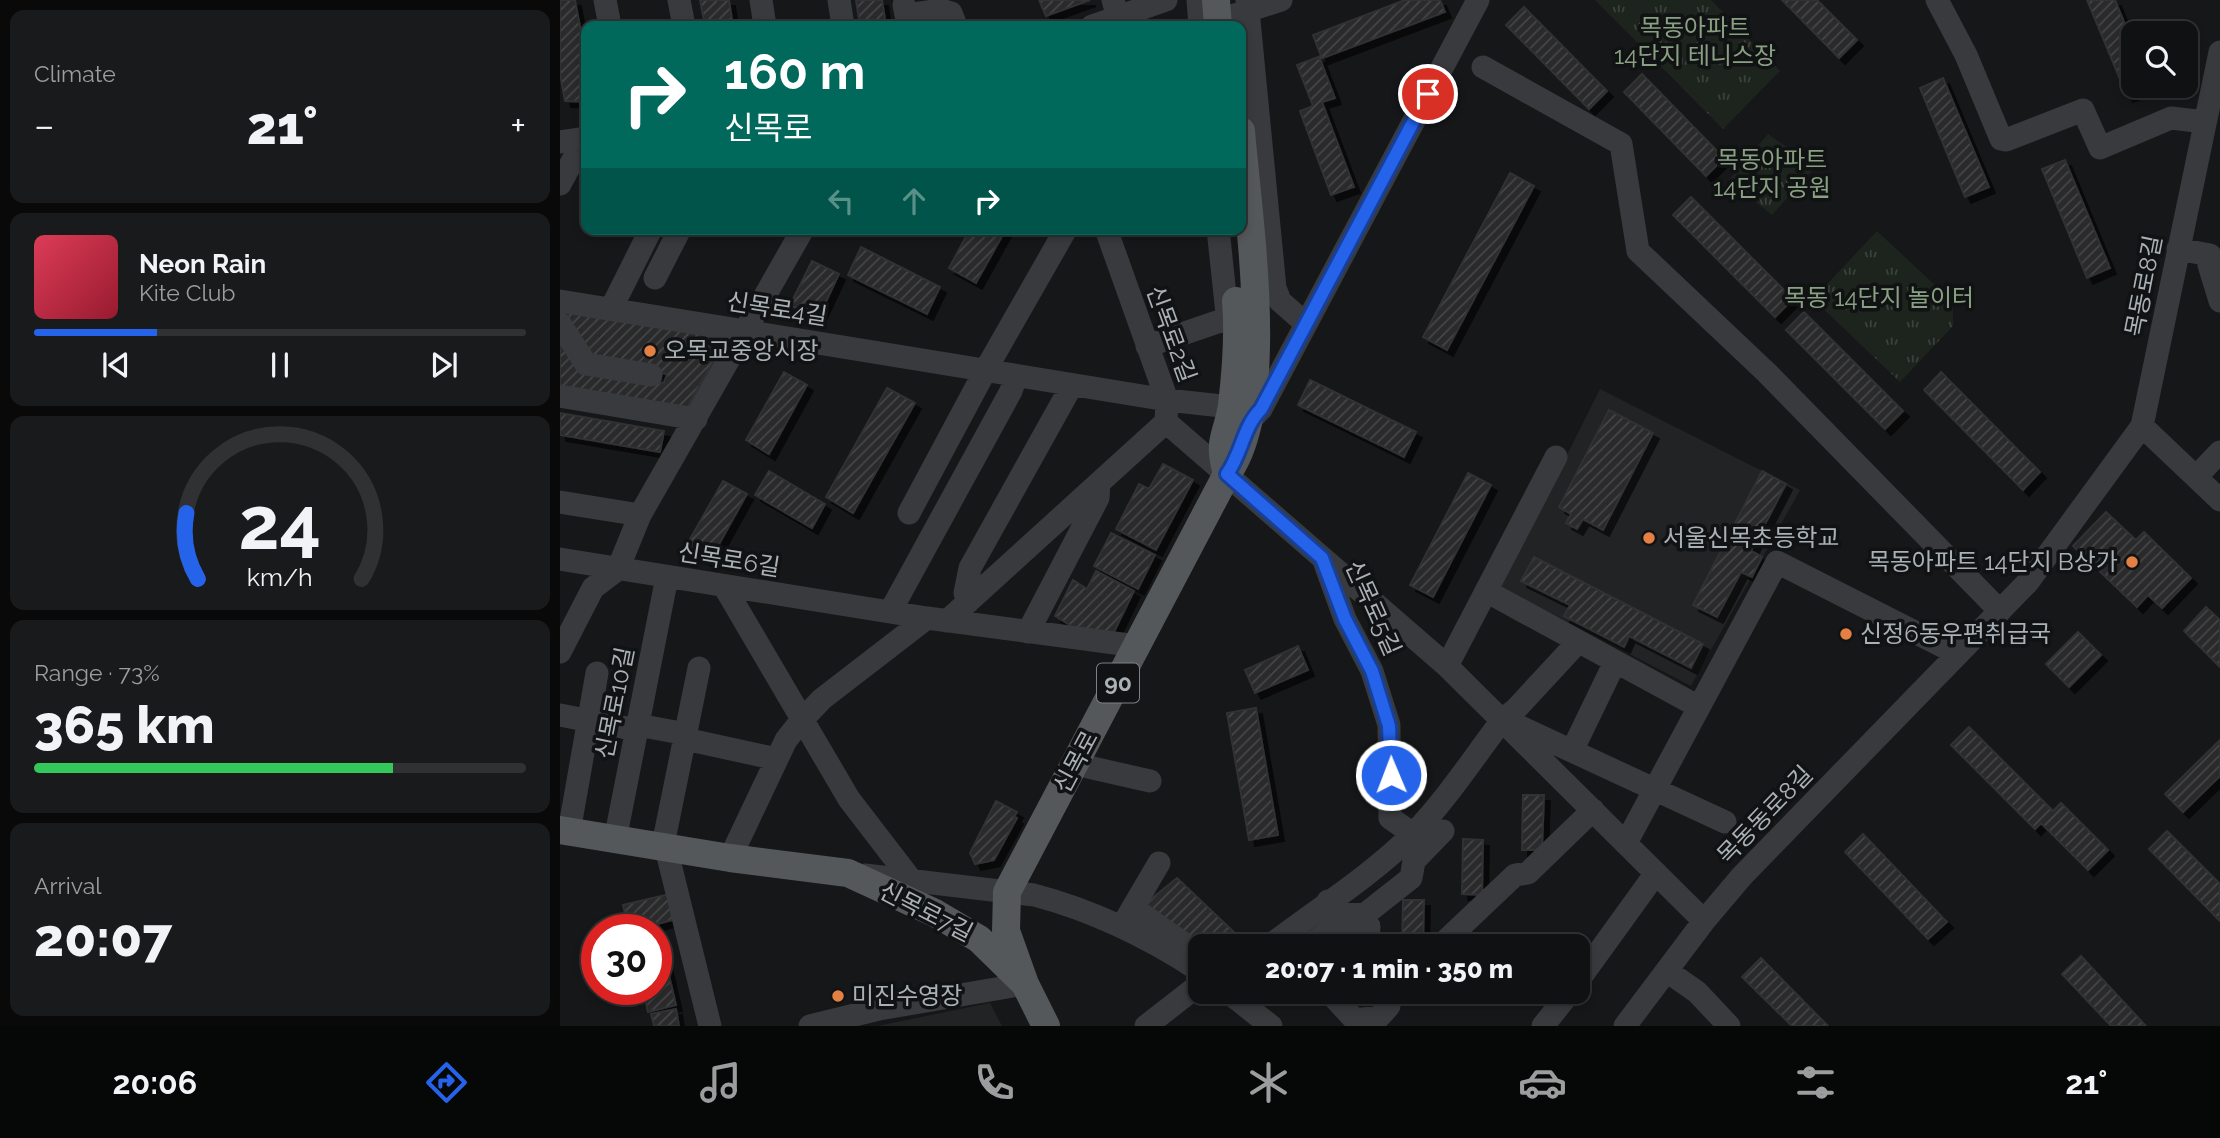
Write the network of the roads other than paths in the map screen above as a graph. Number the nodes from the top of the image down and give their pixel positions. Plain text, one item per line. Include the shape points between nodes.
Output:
1 (605, 0) edge
2 (679, 0) edge
3 (761, 0) edge
4 (1166, 0) edge
5 (1198, 0) edge
6 (1216, 0) edge
7 (1281, 0) edge
8 (1478, 0) edge
9 (1937, 0) edge
10 (904, 5) dead end
11 (930, 6) edge
12 (1115, 8) edge
13 (1240, 9) edge
14 (609, 21) edge
15 (683, 21) edge
16 (764, 21) edge
17 (954, 21) edge
18 (1098, 21) edge
19 (1200, 21) edge
20 (1212, 21) edge
21 (1218, 21) edge
22 (2220, 52) edge
23 (1246, 57) edge
24 (1483, 67) dead end
25 (2205, 122) junction
26 (570, 155) edge
27 (560, 184) edge
28 (1246, 194) edge
29 (647, 235) edge
30 (677, 235) edge
31 (800, 235) edge
32 (1063, 235) edge
33 (1108, 235) edge
34 (1219, 235) edge
35 (1232, 235) edge
36 (2178, 249) junction
37 (2215, 250) edge
38 (655, 278) dead end
39 (560, 301) edge
40 (2220, 301) edge
41 (611, 309) junction
42 (1256, 320) junction
43 (560, 324) edge
44 (1306, 324) junction
45 (747, 330) junction
46 (1231, 330) junction
47 (1147, 346) junction
48 (1290, 354) junction
49 (985, 371) junction
50 (651, 375) dead end
51 (1016, 376) junction
52 (1072, 385) junction
53 (560, 396) edge
54 (1167, 411) junction
55 (1241, 413) junction
56 (696, 419) junction
57 (2142, 426) junction
58 (2220, 452) edge
59 (1556, 457) dead end
60 (1227, 474) junction
61 (2196, 477) junction
62 (1099, 483) junction
63 (2220, 500) edge
64 (560, 502) edge
65 (909, 513) dead end
66 (640, 515) junction
67 (1322, 558) junction
68 (560, 559) edge
69 (618, 569) junction
70 (667, 577) junction
71 (724, 586) junction
72 (1486, 592) junction
73 (968, 602) junction
74 (2000, 611) junction
75 (890, 612) junction
76 (937, 620) junction
77 (1028, 632) junction
78 (1578, 642) junction
79 (1138, 646) junction
80 (560, 652) edge
81 (1958, 654) junction
82 (1615, 662) junction
83 (1447, 666) junction
84 (699, 668) dead end
85 (597, 673) dead end
86 (1699, 707) junction
87 (560, 715) edge
88 (1503, 719) junction
89 (588, 720) junction
90 (801, 721) junction
91 (637, 728) junction
92 (685, 737) junction
93 (1572, 751) junction
94 (777, 759) junction
95 (1075, 764) junction
96 (1150, 781) dead end
97 (1655, 789) junction
98 (1593, 810) junction
99 (1725, 822) dead end
100 (564, 831) edge
101 (1443, 831) dead end
102 (1413, 834) junction
103 (615, 840) junction
104 (1626, 843) junction
105 (665, 848) junction
106 (730, 858) junction
107 (1159, 863) dead end
108 (848, 873) junction
109 (1656, 873) junction
110 (912, 881) junction
111 (1007, 892) junction
112 (1328, 901) junction
113 (1128, 916) junction
114 (1704, 921) junction
115 (1285, 934) edge
116 (1325, 934) edge
117 (1369, 934) edge
118 (1453, 934) edge
119 (1188, 945) edge
120 (1188, 962) edge
121 (1590, 964) edge
122 (1667, 971) junction
123 (1025, 984) junction
124 (1188, 993) edge
125 (1243, 1004) edge
126 (1341, 1004) edge
127 (1389, 1004) edge
128 (1560, 1004) edge
129 (710, 1026) edge
130 (810, 1026) edge
131 (1046, 1026) edge
132 (1146, 1026) edge
133 (1271, 1026) edge
134 (1543, 1026) edge
135 (1625, 1026) edge
136 (1729, 1026) edge

1 - 14 street
2 - 15 street
3 - 16 street
4 - 12 street
5 - 19 street
6 - 21 main road, bridge
7 - 13 street
8 - 44 street
9 - 25 street via 2001,139 2083,110 2099,148 2171,118
10 - 11 street via 906,15
11 - 17 street via 951,13
12 - 18 street
13 - 20 street
22 - 25 street, 목동로8길
23 - 44 street via 1275,288 1280,301
24 - 74 street via 1621,144 1639,251 1766,372
25 - 36 street, 목동로8길
26 - 27 street
28 - 42 main road
29 - 41 street
30 - 38 street
31 - 45 street
32 - 49 street
33 - 47 street, 신목로2길
34 - 46 street
35 - 46 main road via 1238,326
36 - 37 street
36 - 57 street, 목동로8길
37 - 40 street via 2209,265
39 - 41 street, 신목로4길
41 - 45 street, 신목로4길
42 - 48 street via 1273,356 1280,360
42 - 55 main road
43 - 50 street via 586,364
44 - 48 street
45 - 49 street, 신목로4길
45 - 56 street
46 - 47 street
46 - 55 main road
47 - 54 street, 신목로2길
48 - 55 street via 1261,409
49 - 51 street, 신목로4길
49 - 65 street
51 - 52 street, 신목로4길
51 - 75 street via 1012,391
52 - 54 street, 신목로4길
52 - 73 street via 970,568 965,593
53 - 56 street
54 - 55 street, 신목로4길
54 - 60 street, 신목로2길
54 - 62 street
55 - 60 main road via 1220,449
56 - 66 street
57 - 61 street
57 - 74 street, 목동동로8길 via 2028,582
58 - 61 street
59 - 72 street
60 - 67 street, 신목로5길
60 - 79 main road, 신목로 / 90
61 - 63 street
62 - 73 street
62 - 77 street via 1098,498
64 - 66 street
66 - 69 street
67 - 83 street, 신목로5길
67 - 102 street, 신목로5길 via 1345,619 1372,671 1389,726 1390,818
68 - 69 street, 신목로6길
69 - 70 street, 신목로6길
69 - 80 street via 593,588
70 - 71 street, 신목로6길
70 - 91 street, 신목로10길
71 - 75 street, 신목로6길
71 - 90 street
72 - 78 street
72 - 83 street
73 - 76 street
74 - 81 street, 목동동로8길
75 - 76 street, 신목로6길
76 - 77 street, 신목로6길
76 - 90 street via 822,699
77 - 79 street, 신목로6길
78 - 82 street
78 - 88 street
79 - 95 main road, 신목로 / 90
81 - 86 street via 1777,562
81 - 114 street, 목동동로8길
82 - 86 street
82 - 93 street
83 - 88 street, 신목로5길
84 - 92 street
85 - 89 street
86 - 97 street
87 - 89 street
88 - 93 street, 신목로5길
88 - 98 street, 신목로5길
88 - 102 street
89 - 91 street
89 - 100 street
90 - 94 street
90 - 110 street via 849,799
91 - 92 street
91 - 103 street, 신목로10길
92 - 94 street
92 - 105 street
93 - 97 street, 신목로5길
94 - 106 street
95 - 96 street
95 - 111 main road, 신목로 / 90
97 - 99 street, 목동동로8길
97 - 104 street
98 - 104 street, 신목로5길
98 - 118 street via 1528,873 1515,876
100 - 103 main road
101 - 112 street via 1414,862 1411,878 1364,915 1342,913
102 - 112 street
103 - 105 main road
104 - 109 street, 신목로5길
105 - 106 main road
105 - 129 street
106 - 108 main road
107 - 113 street
108 - 110 street
108 - 123 main road, 신목로7길 via 979,939
109 - 114 street, 신목로5길
109 - 121 street
110 - 111 street
111 - 113 street
111 - 123 main road via 1006,931
112 - 115 street
113 - 119 street via 1157,917
113 - 120 street
114 - 122 street, 목동동로8길
116 - 117 street via 1337,925 1369,926
122 - 135 street, 목동동로8길
122 - 136 street via 1697,992
123 - 130 street
123 - 131 main road, 신목로7길
124 - 132 street
125 - 133 street
126 - 127 street via 1356,1020 1379,1017
128 - 134 street

